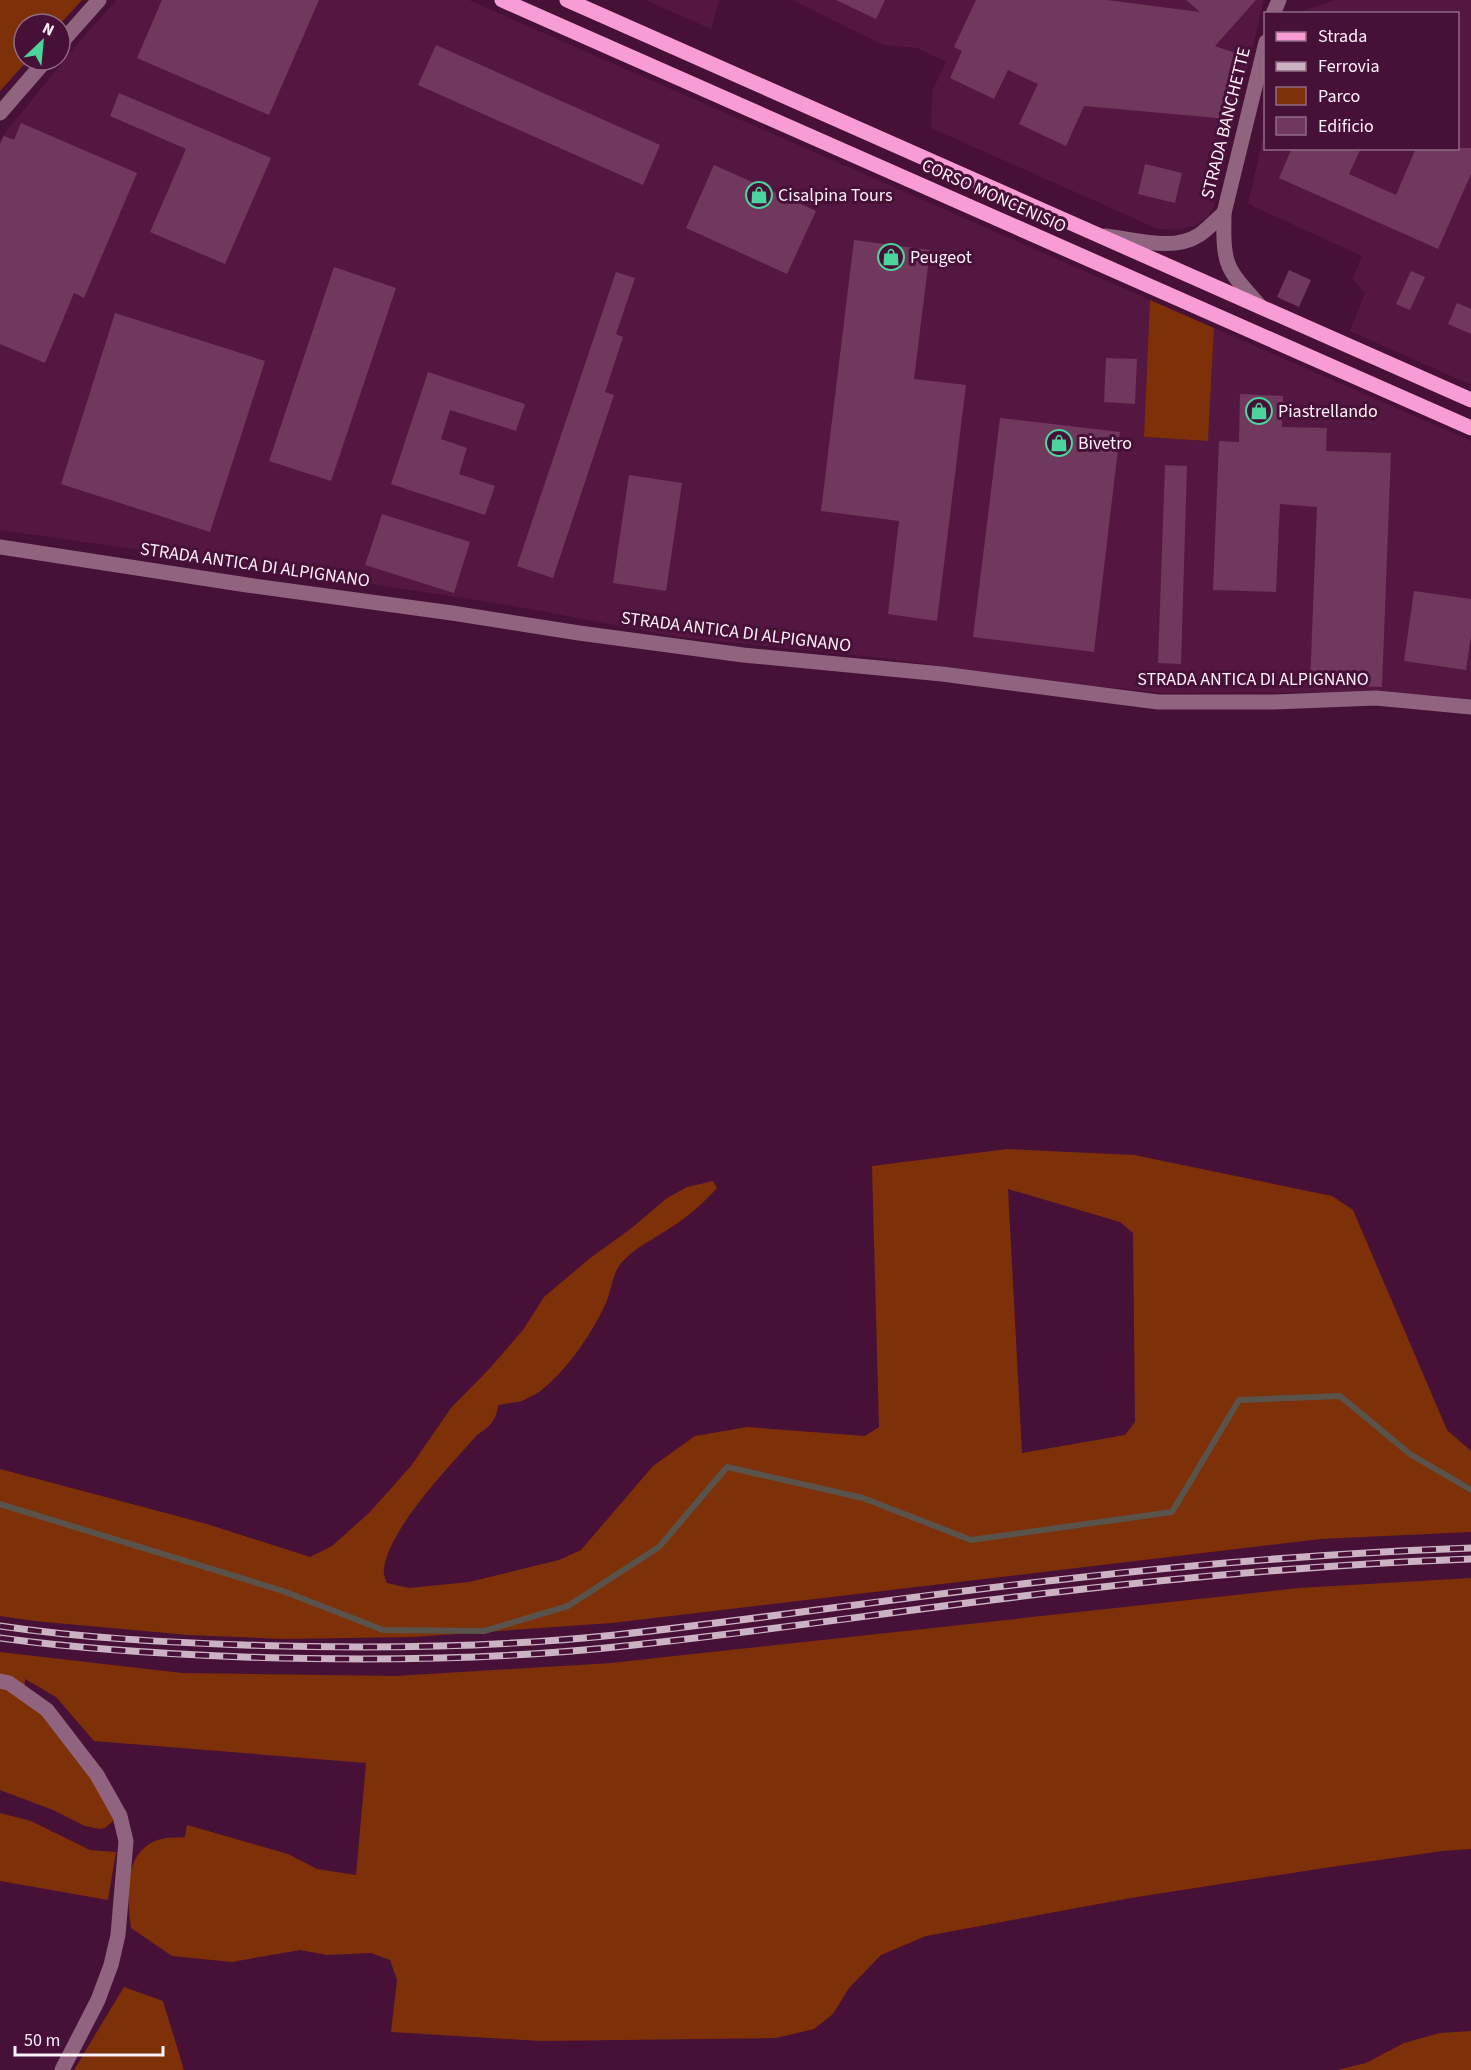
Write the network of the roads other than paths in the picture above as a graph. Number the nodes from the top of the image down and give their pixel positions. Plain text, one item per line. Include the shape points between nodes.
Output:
1 (99, 0) edge
2 (502, 0) edge
3 (567, 0) edge
4 (72, 31) edge
5 (1264, 50) edge
6 (36, 72) edge
7 (0, 113) edge
8 (1224, 213) junction
9 (1096, 234) junction
10 (1260, 306) junction
11 (1471, 400) edge
12 (1471, 428) edge
13 (0, 547) edge
14 (1471, 707) edge
15 (4, 1682) edge
16 (62, 2070) edge

1 - 4 street
2 - 12 main road, CORSO MONCENISIO
3 - 9 main road, CORSO MONCENISIO
5 - 8 street, STRADA BANCHETTE
6 - 7 street
8 - 9 street, STRADA BANCHETTE via 1198,236 1168,244
8 - 10 street, STRADA BANCHETTE via 1226,263
9 - 10 main road, CORSO MONCENISIO
10 - 11 main road, CORSO MONCENISIO
13 - 14 street, STRADA ANTICA DI ALPIGNANO via 743,655 942,674 1158,702 1376,698
15 - 16 street via 47,1710 97,1775 120,1816 126,1841 118,1935 111,1965 98,2000

